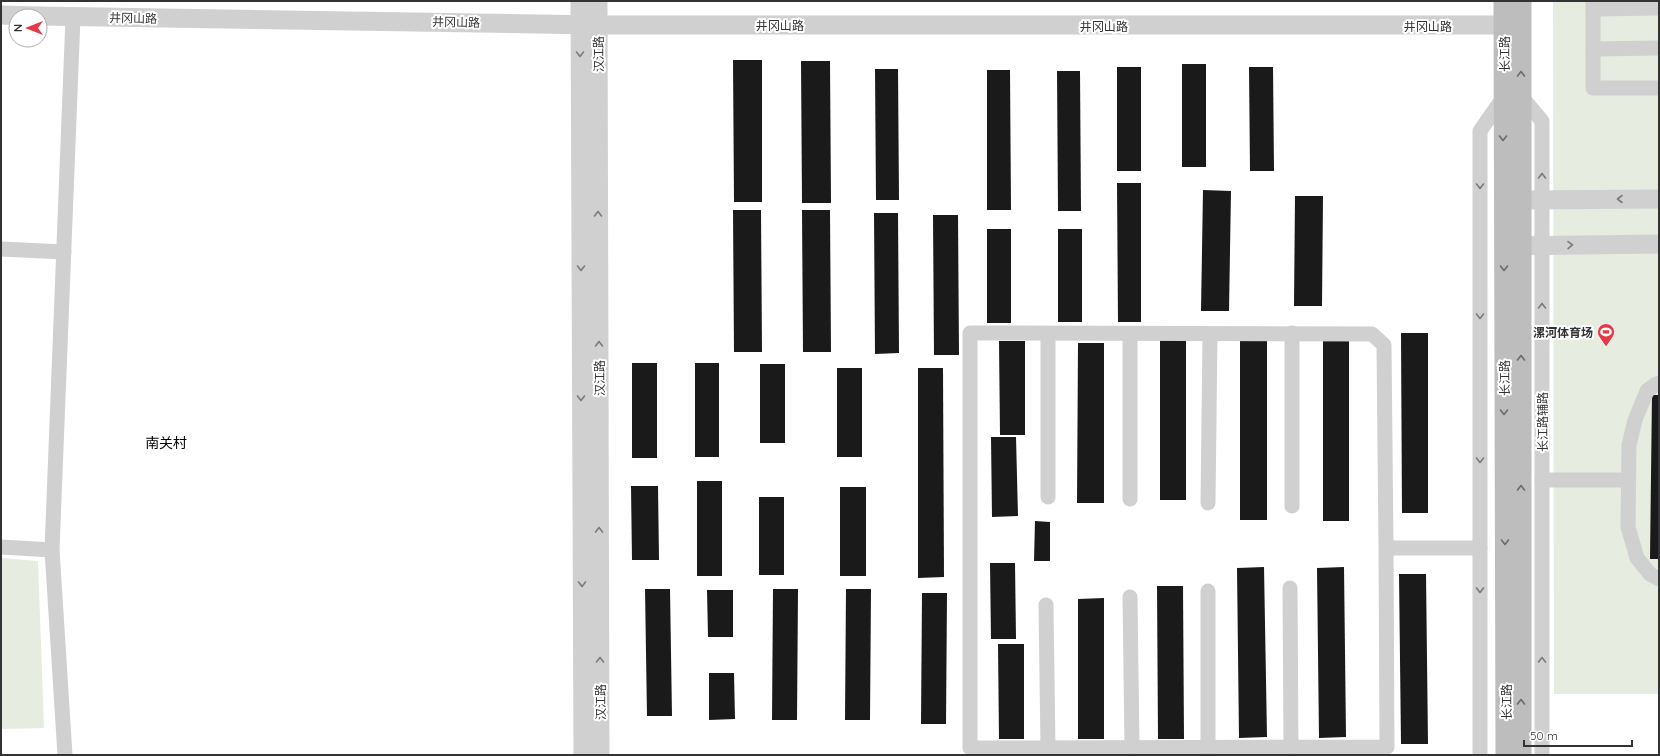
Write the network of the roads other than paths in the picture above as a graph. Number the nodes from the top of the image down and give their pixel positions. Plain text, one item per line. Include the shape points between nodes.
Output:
1 (580, 1) edge
2 (598, 1) edge
3 (1504, 1) edge
4 (1521, 1) edge
5 (1593, 5) edge
6 (1659, 8) edge
7 (48, 16) edge
8 (73, 17) junction
9 (589, 25) junction
10 (1512, 26) junction
11 (1659, 48) edge
12 (1593, 49) junction
13 (1659, 88) edge
14 (1512, 97) junction
15 (1659, 199) edge
16 (1521, 200) junction
17 (1542, 200) junction
18 (1659, 244) edge
19 (1512, 246) junction
20 (1542, 246) junction
21 (1, 249) edge
22 (64, 252) junction
23 (1292, 333) junction
24 (1048, 334) junction
25 (1130, 334) junction
26 (1210, 334) junction
27 (1659, 383) edge
28 (1542, 480) junction
29 (1628, 480) junction
30 (1048, 497) dead end
31 (1130, 499) dead end
32 (1208, 503) dead end
33 (1292, 506) dead end
34 (1, 547) edge
35 (1386, 548) junction
36 (1480, 548) junction
37 (52, 550) junction
38 (1659, 578) edge
39 (1290, 588) dead end
40 (1208, 591) dead end
41 (1130, 597) dead end
42 (1046, 605) dead end
43 (1132, 747) junction
44 (1208, 747) junction
45 (1291, 747) junction
46 (1048, 748) junction
47 (65, 755) edge
48 (583, 755) edge
49 (600, 755) edge
50 (1480, 755) edge
51 (1506, 755) edge
52 (1521, 755) edge
53 (1542, 755) edge

1 - 9 street, 汉江路
2 - 9 street, 汉江路
3 - 10 main road, 长江路
4 - 10 main road, 长江路
5 - 6 street
5 - 12 street
7 - 8 street, 井冈山路
8 - 9 street, 井冈山路
8 - 22 street
9 - 10 street, 井冈山路
9 -> 48 street, 汉江路
49 -> 9 street, 汉江路
10 - 14 main road, 长江路
11 - 12 street
12 - 13 street via 1593,88
14 - 16 main road, 长江路
17 -> 14 street, 长江路辅路 via 1542,121
14 -> 19 main road, 长江路
14 -> 36 street via 1480,132
15 -> 17 street
16 - 17 street
16 - 19 main road, 长江路
17 - 20 street, 长江路辅路
20 -> 18 street
19 - 20 street
19 -> 51 main road, 长江路
52 -> 19 main road, 长江路
28 -> 20 street, 长江路辅路
21 - 22 street
22 - 37 street
23 - 26 street
23 - 33 street
23 - 35 street via 1372,334 1384,345
24 - 25 street
24 - 30 street
24 - 46 street via 970,333 970,748
25 - 26 street
25 - 31 street
26 - 32 street
27 - 29 street via 1647,391 1635,420 1628,445
28 - 29 street
53 -> 28 street, 长江路辅路
29 - 38 street via 1628,527 1637,558 1650,574
34 - 37 street
35 - 36 street
35 - 45 street via 1387,746
36 -> 50 street
37 - 47 street
39 - 45 street
40 - 44 street
41 - 43 street
42 - 46 street
43 - 44 street
43 - 46 street
44 - 45 street

